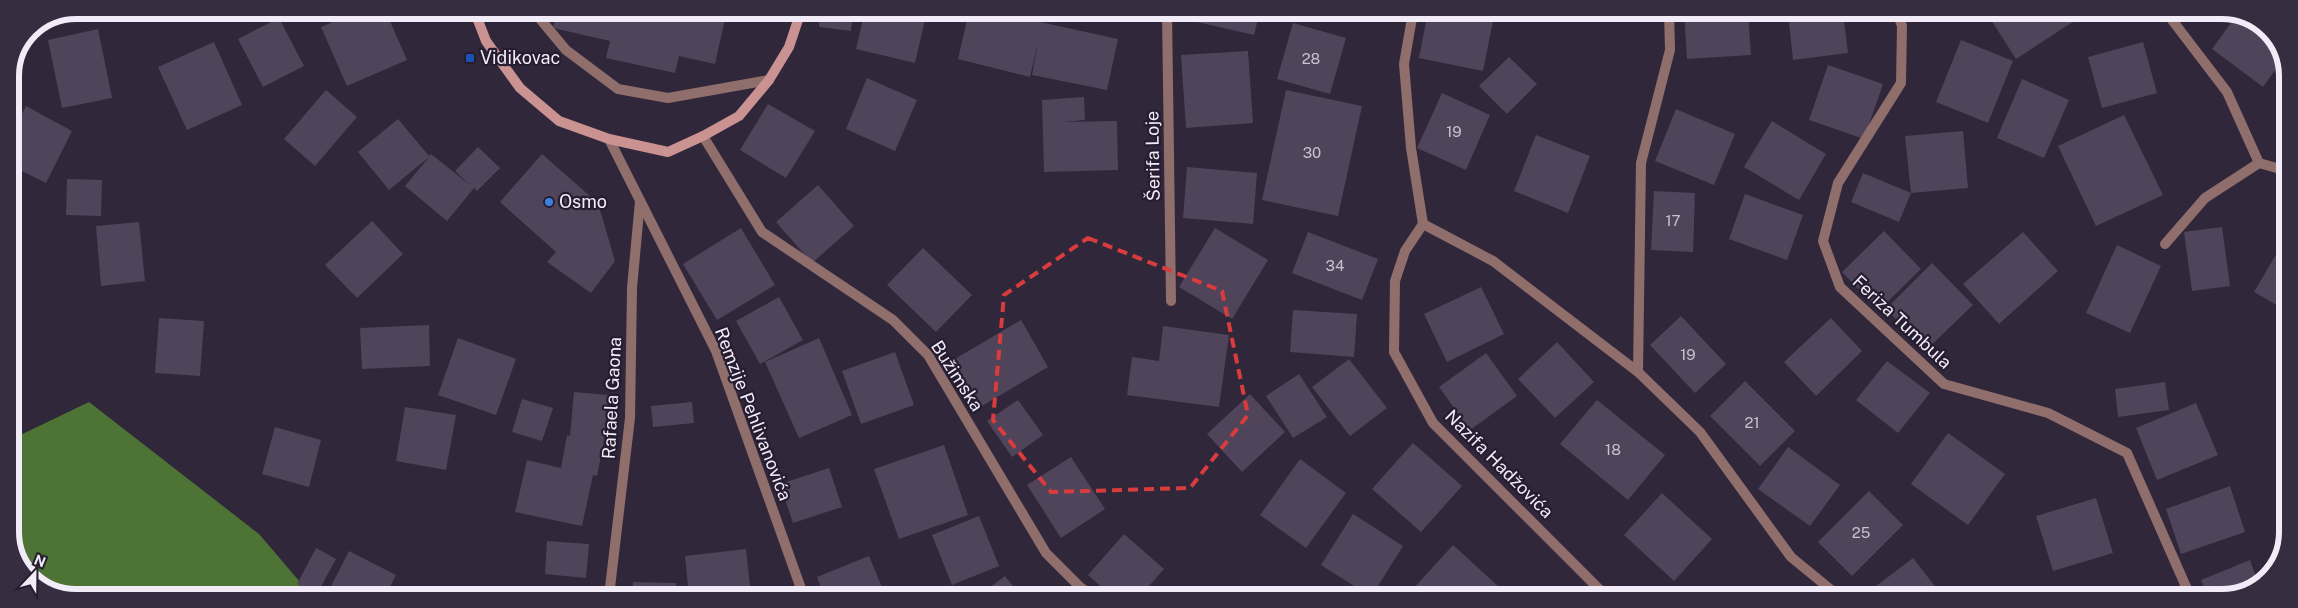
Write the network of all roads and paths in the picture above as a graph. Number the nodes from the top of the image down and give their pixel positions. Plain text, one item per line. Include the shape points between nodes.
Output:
1 (477, 19) edge
2 (541, 19) edge
3 (798, 19) edge
4 (1167, 19) edge
5 (1412, 19) edge
6 (1670, 19) edge
7 (1900, 19) edge
8 (2171, 19) edge
9 (769, 80) junction
10 (703, 136) junction
11 (609, 139) junction
12 (2259, 163) junction
13 (2279, 169) edge
14 (640, 200) junction
15 (1423, 224) junction
16 (2165, 244) dead end
17 (1172, 300) dead end
18 (1638, 372) junction
19 (610, 589) edge
20 (801, 589) edge
21 (1083, 589) edge
22 (1599, 589) edge
23 (1830, 589) edge
24 (2188, 589) edge

1 - 11 street via 486,41 520,88 559,121
2 - 9 street via 566,50 618,89 668,98
3 - 9 street via 789,47
4 - 17 street, Šerifa Loje
5 - 15 street via 1404,64 1411,148
6 - 18 street via 1670,50 1641,163
7 - 24 street, Feriza Tumbula via 1901,83 1838,183 1823,241 1840,287 1944,384 2048,413 2128,453
8 - 12 street via 2227,92
9 - 10 street via 739,116
10 - 11 street via 668,152
10 - 21 street, Bužimska via 762,232 893,320 928,355 1046,553
11 - 14 street, Remzije Pehlivanovića
12 - 13 street
12 - 16 street via 2205,198
14 - 19 street, Rafaela Gaona via 632,288 630,418
14 - 20 street, Remzije Pehlivanovića via 716,351
15 - 18 street via 1493,261
15 - 22 street, Nazifa Hadžovića via 1405,251 1395,281 1394,352 1433,423
18 - 23 street via 1700,432 1791,557

